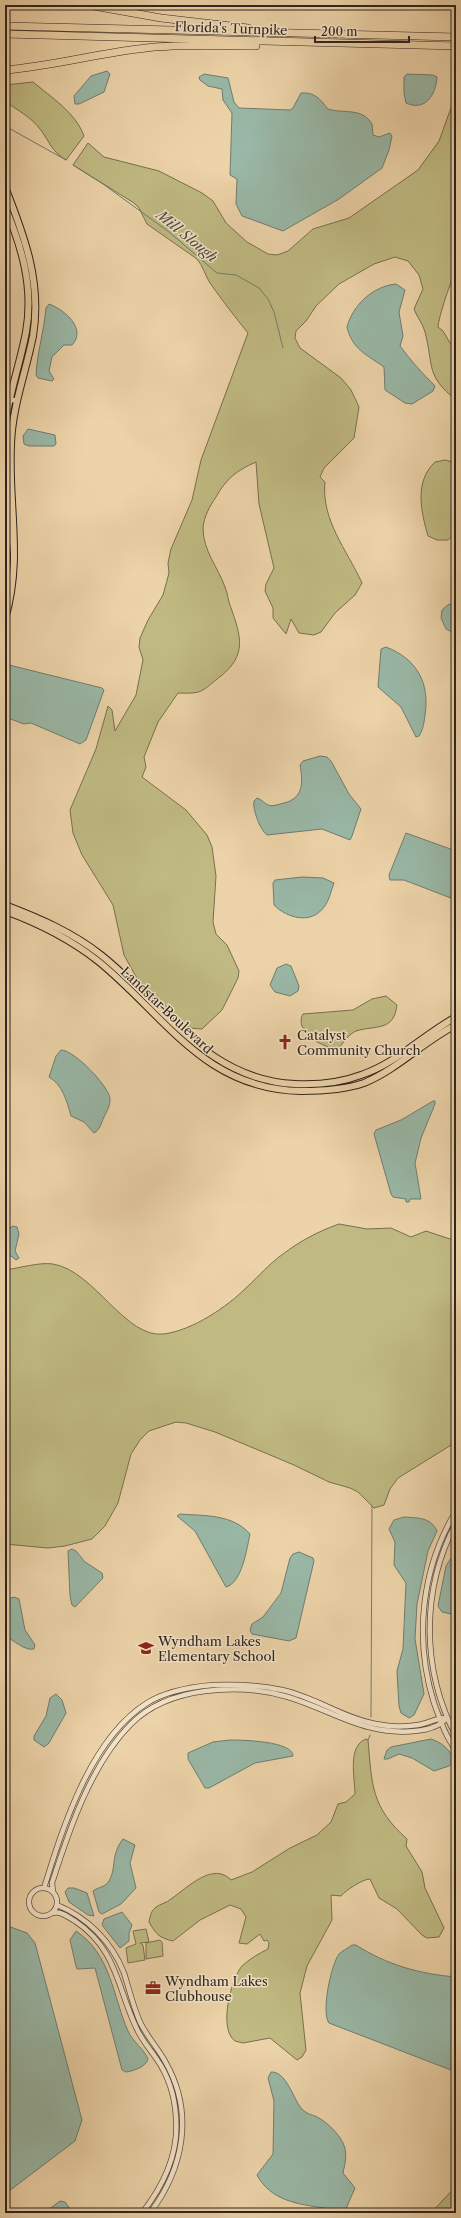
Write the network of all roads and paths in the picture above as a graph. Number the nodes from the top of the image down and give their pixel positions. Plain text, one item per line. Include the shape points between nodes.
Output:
1 (88, 5) edge
2 (5, 26) edge
3 (261, 32) junction
4 (5, 34) edge
5 (456, 37) edge
6 (354, 44) junction
7 (456, 46) edge
8 (5, 70) edge
9 (5, 187) edge
10 (5, 207) edge
11 (7, 399) edge
12 (17, 401) junction
13 (5, 426) edge
14 (5, 488) edge
15 (13, 499) junction
16 (6, 503) junction
17 (14, 513) junction
18 (5, 586) edge
19 (5, 619) edge
20 (5, 905) edge
21 (5, 911) edge
22 (25, 915) junction
23 (456, 1017) edge
24 (456, 1025) edge
25 (456, 1511) edge
26 (456, 1523) edge
27 (141, 1708) junction
28 (144, 1712) junction
29 (439, 1718) junction
30 (447, 1718) junction
31 (442, 1724) junction
32 (456, 1736) edge
33 (456, 1750) edge
34 (44, 1888) junction
35 (53, 1891) junction
36 (57, 1905) junction
37 (53, 1913) junction
38 (142, 2213) edge
39 (150, 2213) edge

1 - 3 highway via 142,16 237,26
2 - 3 highway, Florida's Turnpike
3 - 5 highway, Florida's Turnpike
4 - 6 highway, Florida's Turnpike
6 - 7 highway, Florida's Turnpike
6 - 8 highway via 166,46 45,67
9 - 12 main road via 28,246 35,290 33,334
10 - 11 main road via 23,259 28,304 26,331
11 - 12 street
11 - 13 main road
12 - 15 main road via 11,441
14 - 15 main road
14 - 16 main road
15 - 17 main road
16 - 17 main road
16 - 18 main road via 8,539
17 - 19 main road via 15,564
20 - 22 main road
21 - 22 main road
22 - 23 main road, Landstar Boulevard via 64,930 101,954 204,1051 229,1066 263,1079 324,1084 360,1075 380,1068
22 - 24 main road, Landstar Boulevard via 97,960 206,1062 232,1076 262,1086 288,1091 325,1091 364,1083 400,1064
25 - 29 street via 440,1543 432,1568 425,1592 422,1620 424,1656
26 - 30 street via 436,1573 430,1619 433,1671
27 - 28 street
27 - 29 street via 168,1693 201,1686 236,1684 285,1690 376,1724 419,1725
27 - 34 street via 122,1725 97,1758 63,1830
28 - 31 street via 180,1696 238,1690 287,1697 358,1726 378,1731 420,1731
28 - 35 street via 120,1735 97,1772 66,1842 52,1883
29 - 30 street
29 - 31 street
30 - 31 street
30 - 32 street
31 - 33 street
34 - 35 street
34 - 37 street via 32,1894 29,1900 30,1907 40,1916
35 - 36 street
36 - 37 street
36 - 39 street via 88,1923 112,1949 123,1971 142,2025 166,2062 176,2085 182,2117 180,2150 169,2184
37 - 38 street via 60,1913 79,1924 106,1952 142,2039 160,2065 172,2092 176,2118 173,2156 164,2181

